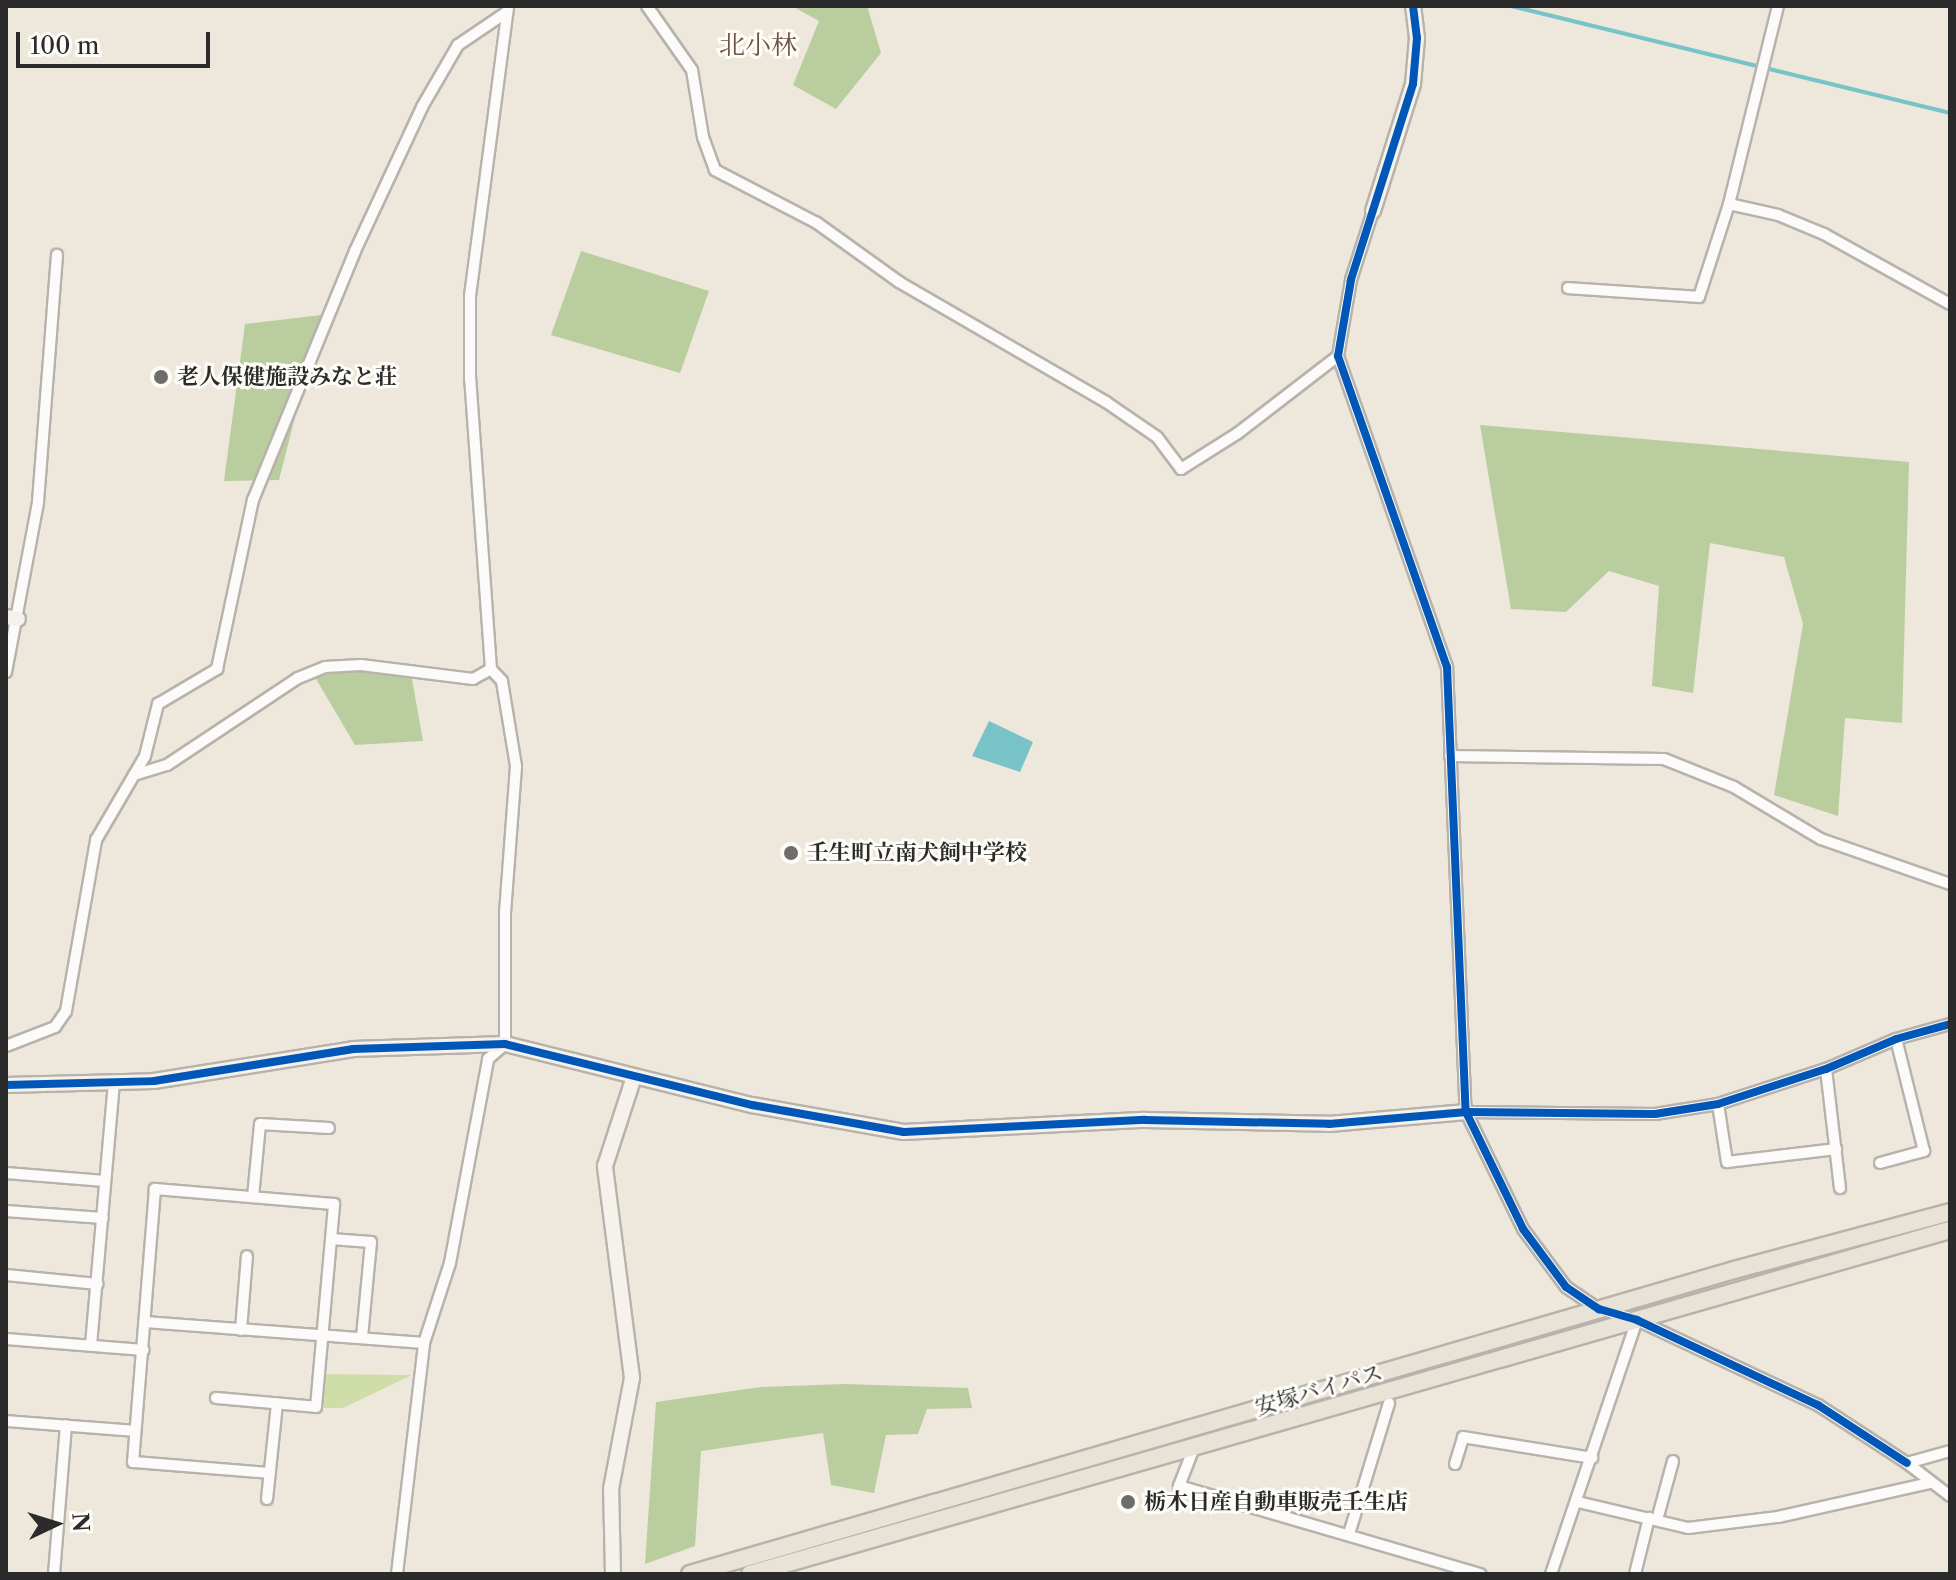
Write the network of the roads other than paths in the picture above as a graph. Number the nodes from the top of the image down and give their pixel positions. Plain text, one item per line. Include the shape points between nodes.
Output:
1 (647, 6) edge
2 (1413, 6) edge
3 (1778, 6) edge
4 (507, 9) edge
5 (1729, 204) junction
6 (1373, 211) joint
7 (57, 255) dead end
8 (1568, 288) dead end
9 (1950, 304) edge
10 (1338, 356) junction
11 (12, 618) edge
12 (491, 669) junction
13 (6, 672) edge
14 (1450, 756) junction
15 (134, 775) junction
16 (1950, 884) edge
17 (1950, 1024) edge
18 (1896, 1039) junction
19 (505, 1044) junction
20 (6, 1046) edge
21 (1826, 1069) junction
22 (634, 1077) junction
23 (114, 1084) junction
24 (6, 1085) edge
25 (1718, 1104) junction
26 (1466, 1112) junction
27 (329, 1128) dead end
28 (1836, 1149) junction
29 (1880, 1163) dead end
30 (6, 1173) edge
31 (105, 1181) junction
32 (1840, 1188) dead end
33 (253, 1197) junction
34 (6, 1211) edge
35 (1950, 1212) edge
36 (103, 1218) junction
37 (1950, 1230) edge
38 (331, 1239) junction
39 (247, 1256) dead end
40 (6, 1275) edge
41 (98, 1284) junction
42 (1599, 1309) junction
43 (1637, 1320) junction
44 (145, 1322) junction
45 (241, 1330) junction
46 (321, 1336) junction
47 (362, 1338) junction
48 (6, 1339) edge
49 (424, 1343) junction
50 (91, 1345) junction
51 (144, 1350) junction
52 (216, 1398) dead end
53 (1389, 1403) dead end
54 (277, 1404) junction
55 (6, 1421) edge
56 (66, 1425) junction
57 (135, 1431) junction
58 (1196, 1443) junction
59 (1950, 1451) edge
60 (1592, 1458) junction
61 (1673, 1461) dead end
62 (1907, 1463) junction
63 (1455, 1464) dead end
64 (270, 1473) junction
65 (1930, 1483) junction
66 (1947, 1491) edge
67 (267, 1499) dead end
68 (1578, 1502) junction
69 (1653, 1519) junction
70 (1349, 1534) junction
71 (1449, 1570) edge
72 (54, 1574) edge
73 (397, 1574) edge
74 (613, 1574) edge
75 (690, 1574) edge
76 (750, 1574) edge
77 (1480, 1574) edge
78 (1551, 1574) edge
79 (1635, 1574) edge

1 - 10 street via 692,70 703,137 715,170 817,223 899,282 1106,402 1157,437 1181,469 1238,433
2 - 6 street via 1413,84
3 - 5 street
4 - 12 street via 470,296 470,379
4 - 15 street via 458,45 422,107 355,251 253,500 217,669 158,704
5 - 8 street via 1699,297
5 - 9 street via 1778,215 1824,234
6 - 10 street via 1351,280
7 - 11 street via 38,502
10 - 14 street via 1445,658
11 - 13 street
12 - 15 street via 473,679 361,665 325,667 298,678 167,765
12 - 19 street via 502,681 516,766 505,913
14 - 16 street via 1664,759 1734,787 1821,839
14 - 26 street
15 - 20 street via 96,840 66,1011 55,1027
17 - 18 street
18 - 21 street
18 - 29 street via 1924,1151
19 - 22 street
19 - 23 street via 380,1047
19 - 49 street via 488,1059 450,1263
21 - 25 street
21 - 28 street
22 - 26 street via 830,1122 904,1132 1132,1120 1329,1124
22 - 74 street via 605,1166 631,1365 611,1489
23 - 24 street
23 - 31 street
25 - 26 street via 1655,1114
25 - 28 street via 1727,1162
26 - 42 street via 1523,1229 1566,1287
27 - 33 street via 260,1124
28 - 32 street
30 - 31 street
31 - 36 street
33 - 38 street via 334,1204
33 - 44 street via 155,1189
34 - 36 street
35 - 42 main road, 安塚バイパス
36 - 41 street
37 - 43 main road, 安塚バイパス
38 - 46 street
38 - 47 street via 371,1242
39 - 45 street
40 - 41 street
41 - 50 street
42 - 43 street
42 - 75 main road, 安塚バイパス
43 - 58 main road, 安塚バイパス
43 - 60 street
43 - 62 street via 1818,1405
44 - 45 street
44 - 51 street
45 - 46 street
46 - 47 street
46 - 54 street via 316,1407
47 - 49 street
48 - 50 street
49 - 73 street
50 - 51 street
51 - 57 street
52 - 54 street
53 - 70 street
54 - 64 street
55 - 56 street
56 - 57 street
56 - 72 street
57 - 64 street via 133,1462
58 - 70 street via 1179,1486
58 - 76 main road, 安塚バイパス
59 - 62 street
60 - 63 street via 1463,1437
60 - 68 street
61 - 69 street
62 - 65 street
64 - 67 street
65 - 66 street
65 - 69 street via 1778,1517 1688,1528
68 - 69 street
68 - 78 street
69 - 79 street
70 - 71 street
71 - 77 street

